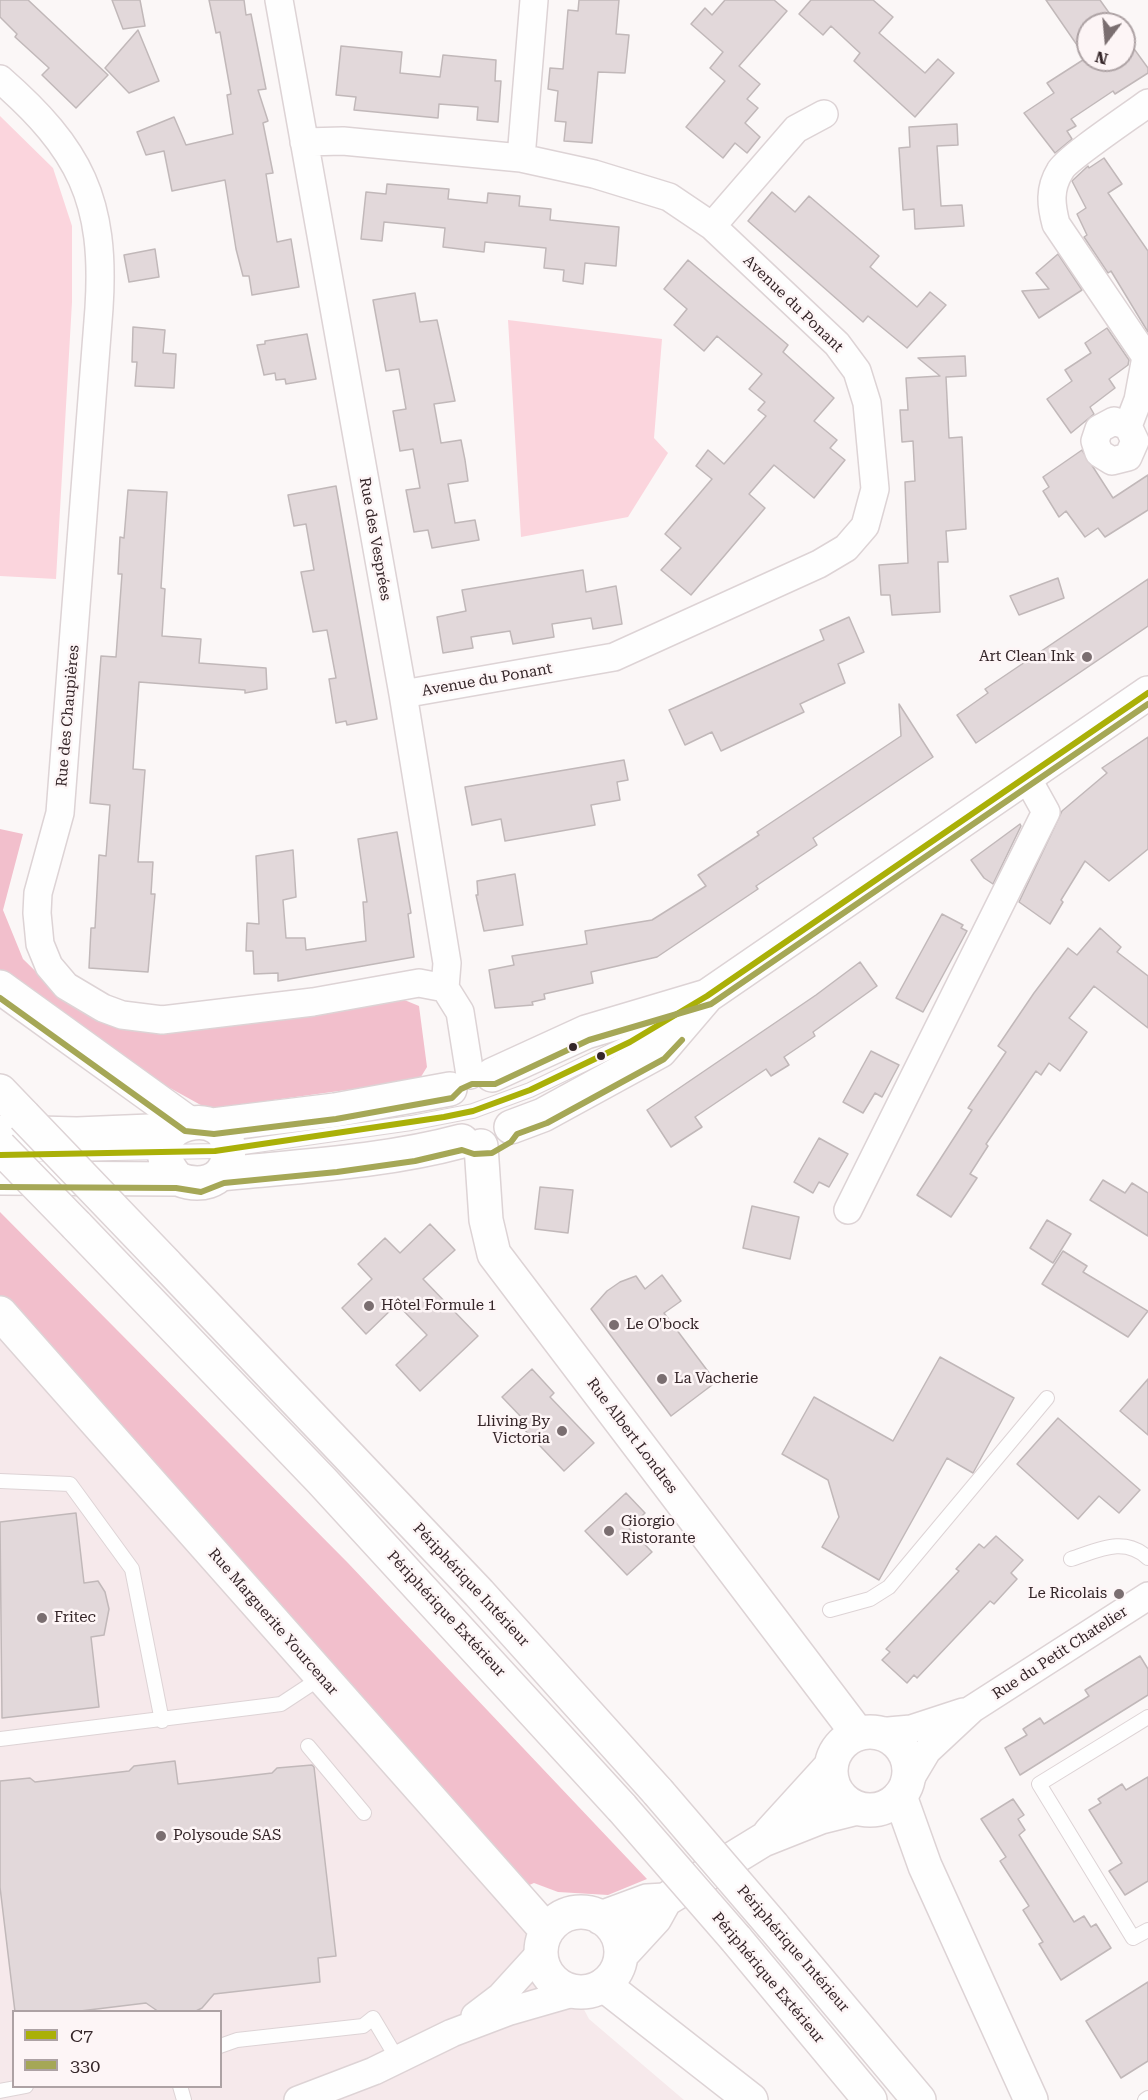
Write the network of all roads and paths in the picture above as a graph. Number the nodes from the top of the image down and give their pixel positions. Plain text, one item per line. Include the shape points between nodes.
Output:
1 (279, 0) edge
2 (534, 0) edge
3 (0, 79) edge
4 (1148, 103) edge
5 (824, 114) dead end
6 (304, 142) junction
7 (521, 158) junction
8 (712, 226) junction
9 (1128, 426) dead end
10 (1148, 693) edge
11 (403, 694) junction
12 (1026, 776) junction
13 (0, 987) edge
14 (445, 988) junction
15 (707, 996) junction
16 (0, 1091) edge
17 (478, 1108) junction
18 (12, 1124) edge
19 (0, 1147) edge
20 (195, 1147) junction
21 (0, 1155) edge
22 (0, 1178) edge
23 (848, 1210) dead end
24 (0, 1313) edge
25 (1047, 1398) dead end
26 (0, 1481) edge
27 (1148, 1558) edge
28 (1071, 1559) dead end
29 (1148, 1596) edge
30 (830, 1610) dead end
31 (322, 1677) junction
32 (972, 1708) junction
33 (1148, 1717) edge
34 (162, 1721) junction
35 (868, 1733) junction
36 (0, 1739) edge
37 (308, 1746) dead end
38 (831, 1766) junction
39 (903, 1791) junction
40 (857, 1808) junction
41 (364, 1813) dead end
42 (763, 1840) junction
43 (665, 1900) junction
44 (601, 1918) junction
45 (1148, 1930) edge
46 (544, 1942) junction
47 (621, 1955) junction
48 (590, 1989) junction
49 (452, 2033) junction
50 (222, 2045) edge
51 (398, 2060) junction
52 (16, 2088) edge
53 (0, 2091) edge
54 (298, 2100) edge
55 (751, 2100) edge
56 (870, 2100) edge
57 (919, 2100) edge
58 (1030, 2100) edge

1 - 6 street, Rue des Vesprées
2 - 7 street
3 - 14 street, Rue des Chaupières via 43,119 70,153 88,192 100,245 99,308 60,813 37,903 40,944 49,966 66,986 90,1002 122,1015 162,1020 313,1002 419,983
4 - 9 street via 1061,168 1053,185 1051,204 1056,224 1146,357 1138,400
5 - 8 street via 796,129
6 - 7 street, Avenue du Ponant via 344,141
6 - 11 street, Rue des Vesprées
7 - 8 street, Avenue du Ponant via 669,196
8 - 11 street, Avenue du Ponant via 837,344 857,371 867,403 875,489 865,526 846,548 819,564 614,657
10 - 12 main road
11 - 14 street, Rue des Vesprées via 447,963
12 - 15 main road
12 - 23 street via 1046,812
13 - 20 main road
14 - 17 street via 460,1012
15 - 17 main road via 586,1032
15 - 17 main road via 660,1051 543,1115
16 - 18 main road, Périphérique Intérieur
17 - 20 main road via 335,1110
17 - 20 main road via 414,1152 336,1163
17 - 35 main road, Rue Albert Londres via 486,1220 494,1254
18 - 20 main road
18 - 57 main road, Périphérique Intérieur, bridge via 165,1263 471,1584 658,1792
19 - 56 main road, Périphérique Extérieur, bridge via 330,1489 622,1808
20 - 21 lane
20 - 22 main road
24 - 31 main road, Rue Marguerite Yourcenar
25 - 30 lane via 890,1587 870,1599
26 - 34 lane via 70,1484 132,1569
27 - 28 lane via 1137,1548 1111,1546
29 - 32 street, Rue du Petit Chatelier
31 - 34 lane via 281,1704
31 - 46 main road, Rue Marguerite Yourcenar
32 - 35 street, Rue du Petit Chatelier via 911,1729
32 - 39 street, Rue du Petit Chatelier via 927,1751
33 - 45 lane via 1039,1784 1133,1938
34 - 36 lane
35 - 38 main road via 840,1746
35 - 39 main road via 893,1739 904,1752 909,1769
37 - 41 lane
38 - 40 main road via 837,1792
38 - 42 main road
39 - 40 main road via 878,1809
39 - 58 main road via 925,1866
40 - 42 main road
42 - 43 main road
43 - 44 main road via 647,1901
43 - 47 main road via 656,1918
44 - 46 main road via 584,1913 567,1915
44 - 47 main road via 614,1930
46 - 48 main road via 543,1967 551,1979 558,1986
46 - 49 street via 500,1996
47 - 48 main road via 616,1972
48 - 49 street via 510,2011
48 - 55 main road
49 - 51 street
50 - 51 lane via 237,2040 363,2026 374,2018
51 - 54 street
52 - 53 lane

